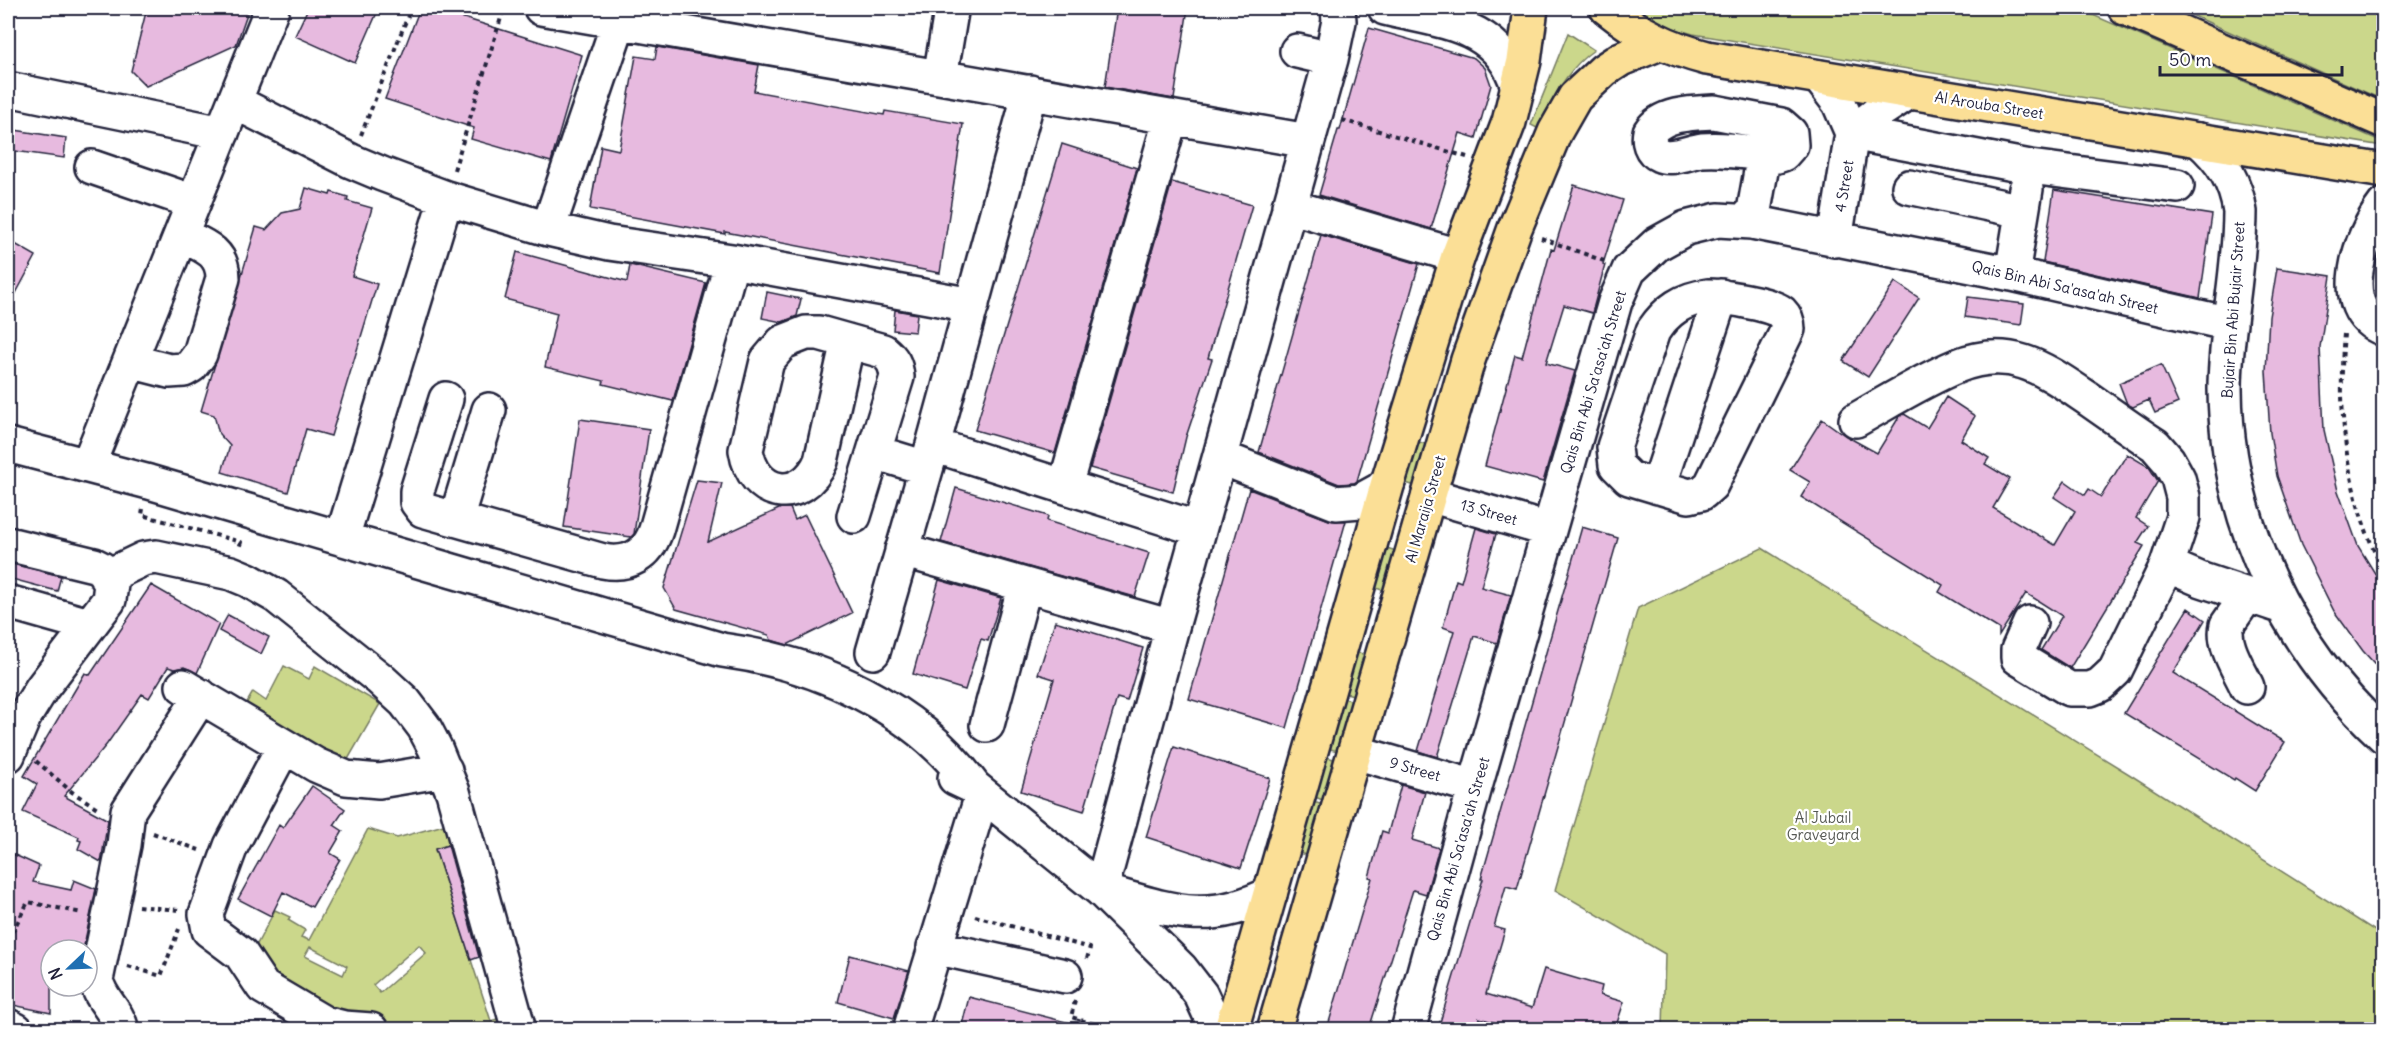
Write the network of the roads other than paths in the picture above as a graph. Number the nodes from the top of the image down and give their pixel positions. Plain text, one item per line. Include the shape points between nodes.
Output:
1 (273, 8) edge
2 (541, 8) edge
3 (1338, 8) edge
4 (1385, 8) edge
5 (1531, 8) edge
6 (1607, 8) edge
7 (2125, 8) edge
8 (951, 12) dead end
9 (619, 21) junction
10 (1660, 43) junction
11 (1297, 51) dead end
12 (1330, 59) junction
13 (940, 76) junction
14 (1819, 77) junction
15 (1518, 87) junction
16 (8, 89) edge
17 (1030, 92) junction
18 (1909, 92) junction
19 (235, 102) junction
20 (1171, 117) junction
21 (2384, 122) edge
22 (1311, 127) junction
23 (222, 133) junction
24 (1852, 133) junction
25 (2199, 140) junction
26 (1764, 154) dead end
27 (92, 167) dead end
28 (2030, 168) junction
29 (2384, 171) edge
30 (2177, 186) dead end
31 (1910, 187) dead end
32 (446, 198) junction
33 (194, 202) junction
34 (2384, 205) edge
35 (1289, 206) junction
36 (2022, 211) junction
37 (1752, 222) junction
38 (548, 229) junction
39 (181, 235) junction
40 (1835, 240) junction
41 (1458, 255) junction
42 (732, 261) junction
43 (2012, 274) junction
44 (1721, 296) junction
45 (972, 305) junction
46 (2230, 324) junction
47 (2384, 329) edge
48 (1606, 334) junction
49 (848, 341) junction
50 (1648, 344) junction
51 (1468, 360) junction
52 (130, 361) junction
53 (1595, 371) junction
54 (1636, 381) junction
55 (446, 399) dead end
56 (489, 410) dead end
57 (1856, 420) dead end
58 (8, 445) edge
59 (874, 452) junction
60 (930, 456) junction
61 (1220, 457) junction
62 (88, 465) junction
63 (1389, 482) junction
64 (1065, 486) junction
65 (1658, 487) junction
66 (1429, 495) junction
67 (854, 516) dead end
68 (456, 519) junction
69 (1199, 529) junction
70 (1549, 530) junction
71 (342, 538) junction
72 (8, 544) edge
73 (902, 550) junction
74 (2167, 565) junction
75 (108, 576) junction
76 (1025, 585) junction
77 (2247, 596) junction
78 (8, 602) edge
79 (2283, 607) junction
80 (2030, 623) dead end
81 (89, 625) junction
82 (1172, 627) junction
83 (873, 652) dead end
84 (2247, 687) dead end
85 (987, 725) dead end
86 (2384, 736) edge
87 (284, 746) junction
88 (1355, 752) junction
89 (8, 755) edge
90 (444, 770) junction
91 (1475, 787) junction
92 (978, 791) junction
93 (1101, 890) junction
94 (1270, 894) junction
95 (934, 947) junction
96 (1065, 976) dead end
97 (8, 1026) edge
98 (333, 1028) edge
99 (16, 1029) edge
100 (122, 1029) edge
101 (370, 1029) edge
102 (519, 1029) edge
103 (910, 1029) edge
104 (1217, 1029) edge
105 (1231, 1029) edge
106 (1274, 1029) edge
107 (1408, 1029) edge

1 - 19 street
2 - 9 street
3 - 12 street via 1339,21
4 - 15 street via 1461,27 1487,39 1507,60
5 - 15 main road
6 - 10 main road, Al Arouba Street
7 - 21 main road
8 - 13 street
9 - 13 street
9 - 38 street
10 - 14 main road, Al Arouba Street via 1707,58
10 - 51 main road, Al Maraija Street via 1621,59 1575,97 1555,132 1515,228
11 - 12 street
12 - 22 street
13 - 17 street
14 - 18 main road, Al Arouba Street
14 - 24 street via 1839,102
15 - 41 main road via 1503,139
16 - 23 street
17 - 20 street
17 - 45 street
18 - 24 street
18 - 25 main road, Al Arouba Street
19 - 23 street
19 - 32 street via 351,161
20 - 22 street
20 - 64 street
22 - 35 street
23 - 33 street
24 - 28 street
24 - 40 street, 4 Street
25 - 29 main road, Al Arouba Street
25 - 46 street, Bujair Bin Abi Bujair Street via 2219,160 2238,198 2240,226
26 - 37 street
27 - 33 street
28 - 30 street
28 - 36 street
31 - 36 street
32 - 38 street
32 - 71 street
33 - 39 street
34 - 47 street via 2367,233 2354,286 2361,312
35 - 41 street
35 - 61 street
36 - 43 street
37 - 40 street, Qais Bin Abi Sa'asa'ah Street
37 - 48 street, Qais Bin Abi Sa'asa'ah Street via 1718,220 1686,228 1657,244 1629,270
38 - 42 street via 609,243
39 - 52 street
39 - 52 street via 214,252 223,271 200,354 191,366 176,371
40 - 43 street, Qais Bin Abi Sa'asa'ah Street
41 - 51 main road via 1467,264 1474,283 1464,334
41 - 63 main road
42 - 45 street
42 - 68 street via 656,530 646,550 637,557 614,563
43 - 46 street, Qais Bin Abi Sa'asa'ah Street
44 - 50 street via 1682,303 1660,320
44 - 65 street
44 - 65 street via 1777,309 1786,317 1786,334 1711,485 1702,494 1689,496
45 - 60 street
46 - 79 street, Bujair Bin Abi Bujair Street via 2226,356 2227,421 2236,486 2256,548
48 - 50 street
48 - 53 street, Qais Bin Abi Sa'asa'ah Street
49 - 49 street via 806,333 783,342 767,361 746,450 748,465 765,486 793,489 806,484 815,474
49 - 59 street via 884,351 896,366 895,387
50 - 54 street
51 - 66 main road, Al Maraija Street
52 - 62 street
53 - 54 street
53 - 70 street, Qais Bin Abi Sa'asa'ah Street
54 - 65 street via 1614,456 1616,465 1629,478
55 - 68 street via 416,496 423,510
56 - 68 street
57 - 74 street via 1957,366 1979,359 2002,358 2047,370 2155,446 2168,460 2178,478 2184,517
58 - 62 street
59 - 60 street
59 - 67 street
60 - 64 street
60 - 73 street
61 - 63 street via 1336,503 1360,501
61 - 69 street
62 - 71 street
63 - 94 main road
64 - 69 street
66 - 70 street, 13 Street
66 - 88 main road, Al Maraija Street
69 - 82 street
70 - 91 street, Qais Bin Abi Sa'asa'ah Street
71 - 92 street via 722,650 860,716
72 - 75 street via 94,565
73 - 76 street
73 - 83 street
74 - 77 street
74 - 80 street via 2115,671 2100,685 2069,689 2020,660 2018,650
75 - 81 street via 109,600
75 - 90 street via 143,559 163,557 231,573 264,588 405,702 424,727
76 - 82 street
76 - 85 street
77 - 79 street
77 - 84 street via 2226,631 2227,643
78 - 81 street
79 - 86 street, Bujair Bin Abi Bujair Street via 2337,687
81 - 89 street via 42,688
82 - 93 street
87 - 90 street via 331,773 363,781
87 - 98 street via 196,912 210,930 241,954 263,987
87 - 100 street via 192,691 128,811 97,970 98,990
88 - 91 street, 9 Street
88 - 106 main road, Al Maraija Street
90 - 102 street
91 - 107 street, Qais Bin Abi Sa'asa'ah Street
92 - 93 street
92 - 95 street
93 - 94 street via 1182,913 1200,914 1236,909
93 - 104 street via 1192,981
94 - 105 main road
95 - 96 street
95 - 103 street
97 - 99 street
98 - 101 street

